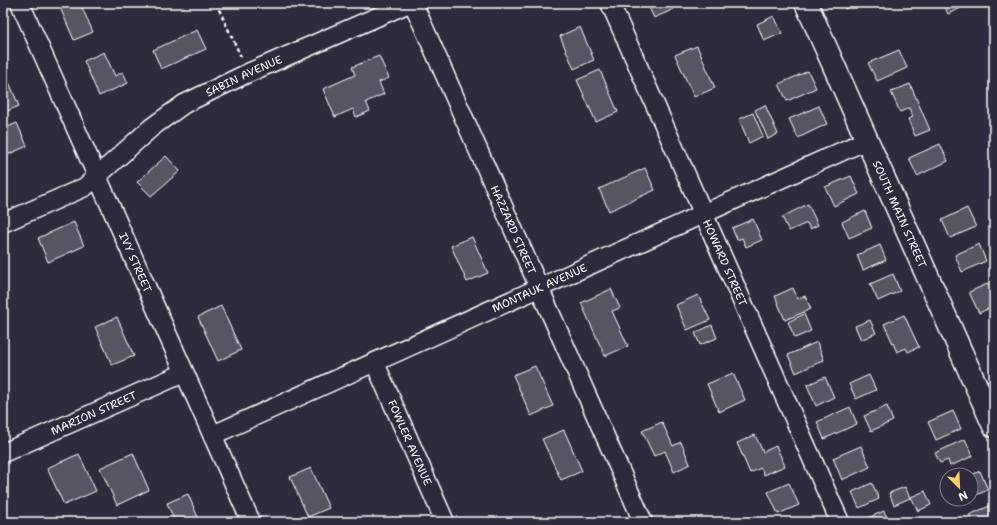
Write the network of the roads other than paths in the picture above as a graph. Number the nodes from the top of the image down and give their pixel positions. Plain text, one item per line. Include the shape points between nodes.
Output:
1 (20, 3) edge
2 (409, 3) edge
3 (413, 3) edge
4 (610, 3) edge
5 (806, 3) edge
6 (867, 140) junction
7 (97, 177) junction
8 (702, 214) junction
9 (3, 223) edge
10 (540, 289) junction
11 (375, 363) junction
12 (184, 373) junction
13 (994, 426) edge
14 (213, 435) junction
15 (3, 453) edge
16 (251, 522) edge
17 (445, 522) edge
18 (643, 522) edge
19 (840, 522) edge

1 - 7 street, IVY STREET
2 - 7 street, SABIN AVENUE via 248,73 184,104 152,127
3 - 10 street, HAZZARD STREET
4 - 8 street, HOWARD STREET
5 - 6 street, SOUTH MAIN STREET
6 - 8 street, MONTAUK AVENUE
6 - 13 street, SOUTH MAIN STREET
7 - 9 street, SABIN AVENUE via 85,187
7 - 12 street, IVY STREET
8 - 10 street, MONTAUK AVENUE
8 - 19 street, HOWARD STREET
10 - 11 street, MONTAUK AVENUE via 468,319
10 - 18 street, HAZZARD STREET
11 - 14 street, MONTAUK AVENUE
11 - 17 street, FOWLER AVENUE
12 - 14 street, IVY STREET
12 - 15 street, MARION STREET
14 - 16 street, IVY STREET

